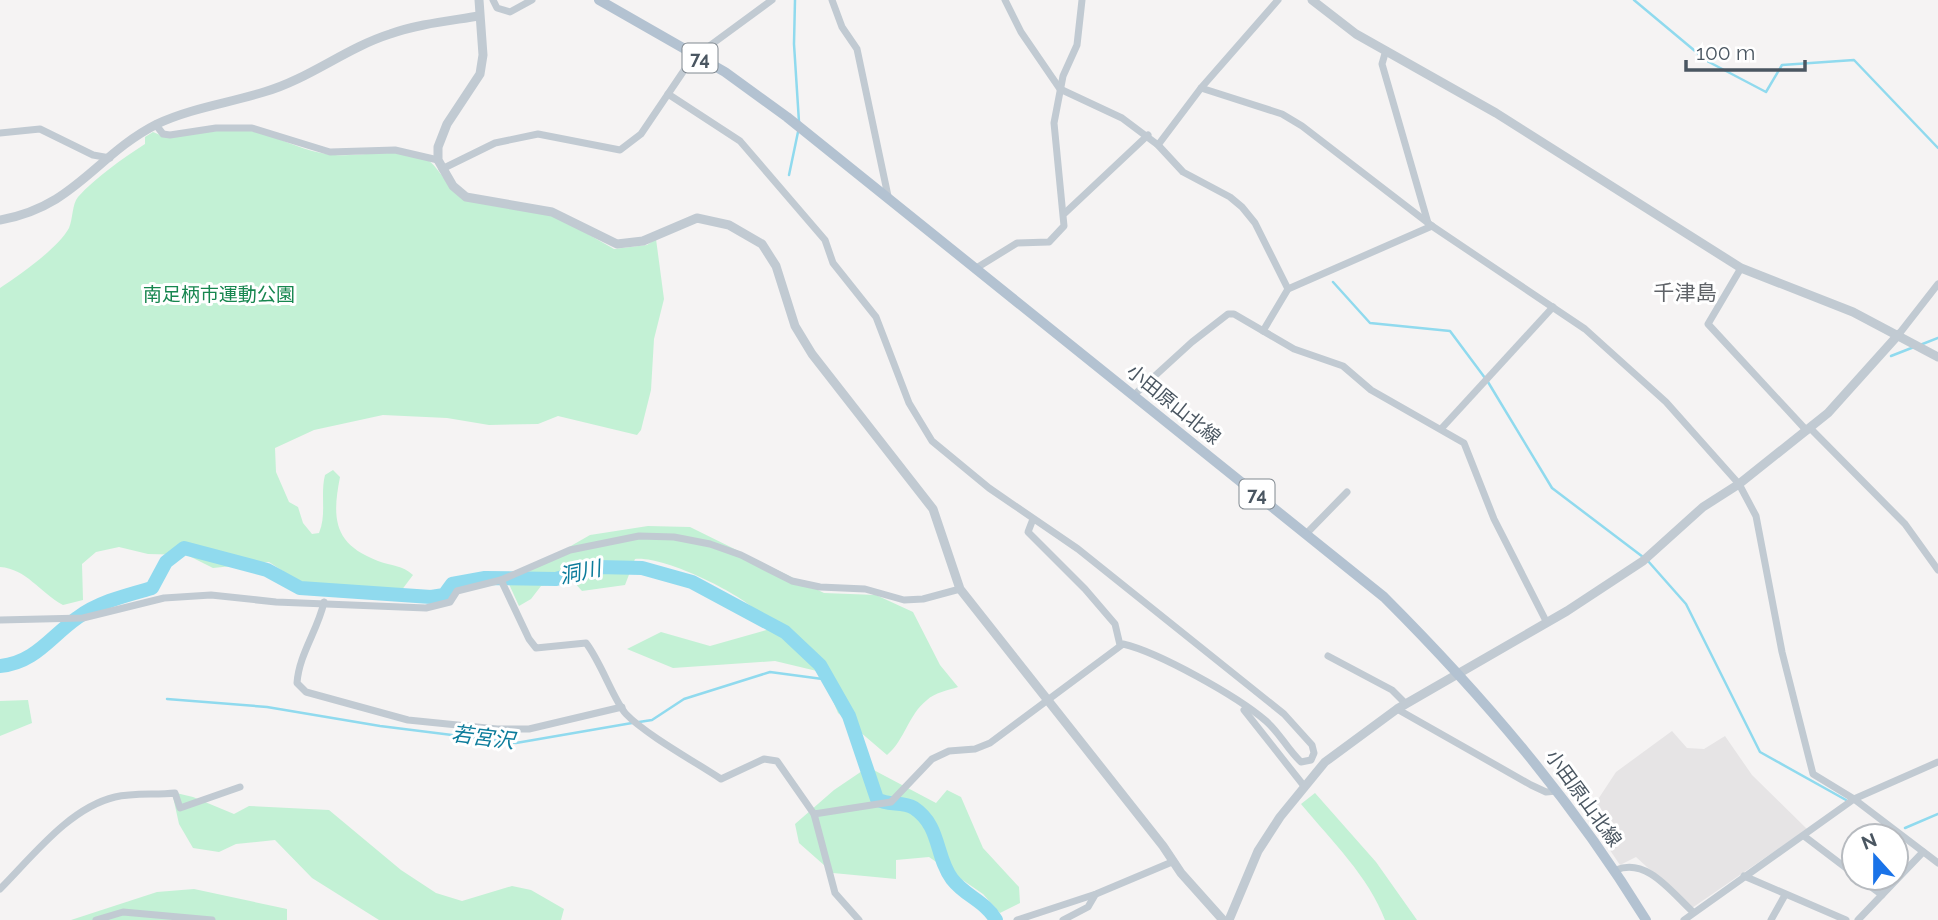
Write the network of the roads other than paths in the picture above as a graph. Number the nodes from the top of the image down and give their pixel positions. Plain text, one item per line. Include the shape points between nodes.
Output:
1 (479, 0) edge
2 (493, 0) edge
3 (532, 0) edge
4 (599, 0) edge
5 (772, 0) edge
6 (832, 0) edge
7 (1004, 0) edge
8 (1082, 0) edge
9 (1278, 0) edge
10 (1312, 0) edge
11 (478, 16) junction
12 (708, 47) tunnel mouth
13 (1386, 50) junction
14 (690, 64) tunnel mouth
15 (1060, 89) junction
16 (1200, 89) junction
17 (668, 94) junction
18 (156, 125) junction
19 (0, 133) edge
20 (1148, 135) junction
21 (1158, 145) junction
22 (111, 158) junction
23 (440, 164) junction
24 (888, 196) junction
25 (1065, 213) junction
26 (0, 220) edge
27 (1430, 224) junction
28 (978, 267) junction
29 (1741, 268) junction
30 (1938, 284) edge
31 (1288, 289) junction
32 (1553, 307) junction
33 (1263, 331) junction
34 (1899, 334) junction
35 (1938, 357) edge
36 (1135, 394) junction
37 (1441, 429) junction
38 (1809, 430) junction
39 (1739, 484) junction
40 (1347, 492) dead end
41 (1033, 519) junction
42 (1306, 534) junction
43 (1938, 569) edge
44 (501, 580) junction
45 (960, 589) junction
46 (324, 602) junction
47 (0, 620) edge
48 (1547, 623) junction
49 (1120, 645) junction
50 (1328, 656) dead end
51 (1458, 672) junction
52 (1048, 700) junction
53 (1237, 702) junction
54 (622, 707) junction
55 (1401, 707) junction
56 (1938, 762) edge
57 (1307, 783) junction
58 (240, 787) dead end
59 (1559, 791) junction
60 (1854, 799) junction
61 (814, 814) junction
62 (1804, 836) junction
63 (1923, 852) junction
64 (1172, 862) junction
65 (1840, 863) edge
66 (1938, 863) edge
67 (1616, 870) junction
68 (1744, 876) junction
69 (0, 889) edge
70 (1878, 892) edge
71 (1096, 894) junction
72 (1785, 895) junction
73 (1882, 895) junction
74 (1693, 912) junction
75 (96, 920) edge
76 (212, 920) edge
77 (859, 920) edge
78 (1017, 920) edge
79 (1063, 920) edge
80 (1223, 920) edge
81 (1229, 920) edge
82 (1646, 920) edge
83 (1684, 920) edge
84 (1771, 920) edge
85 (1846, 920) edge
86 (1858, 920) edge

1 - 11 street
2 - 3 street via 497,8 510,12
4 - 24 main road, 小田原山北線 / 74 via 725,72
5 - 12 street
6 - 24 street via 857,49
7 - 15 street
8 - 15 street via 1077,45
9 - 16 street
10 - 13 street
11 - 18 street via 388,34 265,92 190,111
11 - 23 street via 483,55 480,74 447,124 438,147
13 - 27 street via 1382,64
13 - 29 street via 1496,113
14 - 17 street
15 - 20 street
15 - 25 street via 1054,135
16 - 21 street
16 - 27 street via 1282,114
17 - 23 street via 641,134 620,150 538,134 495,143
17 - 41 street via 740,141 825,240 833,263 876,317 912,411 932,441
18 - 22 street via 125,143
18 - 23 street via 170,135 219,127 252,128 320,151 395,150
19 - 22 street via 40,129 93,155
20 - 21 street
20 - 25 street
21 - 31 street via 1183,172 1242,206
22 - 26 street via 53,202
23 - 45 street via 466,197 552,212 617,244 643,241 697,218 729,225 762,244 776,266 795,326 812,354 933,509
24 - 28 main road, 小田原山北線 / 74
25 - 28 street via 1064,226 1049,242 1017,243
27 - 31 street
27 - 32 street
28 - 36 main road, 小田原山北線 / 74
29 - 34 street
29 - 38 street via 1708,324
30 - 34 street
31 - 33 street
32 - 37 street
32 - 39 street via 1585,329 1666,402
33 - 36 street via 1234,314 1220,318
33 - 37 street via 1294,349 1343,366 1371,390
34 - 35 street
34 - 38 street
36 - 42 main road, 小田原山北線 / 74
37 - 48 street via 1469,449 1494,519
38 - 39 street
38 - 43 street via 1905,524
39 - 48 street via 1703,507 1646,558
39 - 60 street via 1756,516 1812,774
40 - 42 street
41 - 49 street via 1028,532 1115,624
41 - 53 street via 1078,549 1284,714 1312,745 1311,760 1301,762 1265,720
42 - 51 main road, 小田原山北線 / 74 via 1384,597
44 - 45 street via 570,550 639,536 710,544 792,581 820,587 865,589 904,600
44 - 46 street via 457,591 450,602 425,608
44 - 54 street via 536,648 586,643
45 - 52 street
46 - 47 street via 211,595 151,600 83,618
46 - 54 street via 298,669 298,683 306,692 408,720 497,729 529,729
48 - 51 street
49 - 52 street
49 - 53 street via 1143,648
50 - 55 street via 1392,690
51 - 55 street
51 - 59 main road, 小田原山北線 / 74
52 - 61 street via 990,743 932,759 891,802
52 - 64 street
53 - 57 street
54 - 61 street via 721,779 764,759 777,761
55 - 57 street via 1325,762
55 - 59 street via 1531,785 1546,792
56 - 60 street
57 - 81 street via 1258,851
58 - 69 street via 180,808 175,793 116,797 87,808
59 - 67 main road, 小田原山北線 / 74
60 - 62 street
60 - 63 street
61 - 77 street via 835,893
62 - 65 street
62 - 68 street
63 - 66 street
63 - 73 street
64 - 71 street
64 - 80 street
67 - 74 street via 1642,868
67 - 82 main road, 小田原山北線 / 74
68 - 72 street
68 - 74 street
70 - 73 street
71 - 78 street
71 - 79 street via 1088,907
72 - 84 street
72 - 85 street
73 - 86 street
74 - 83 street
75 - 76 street via 123,912

